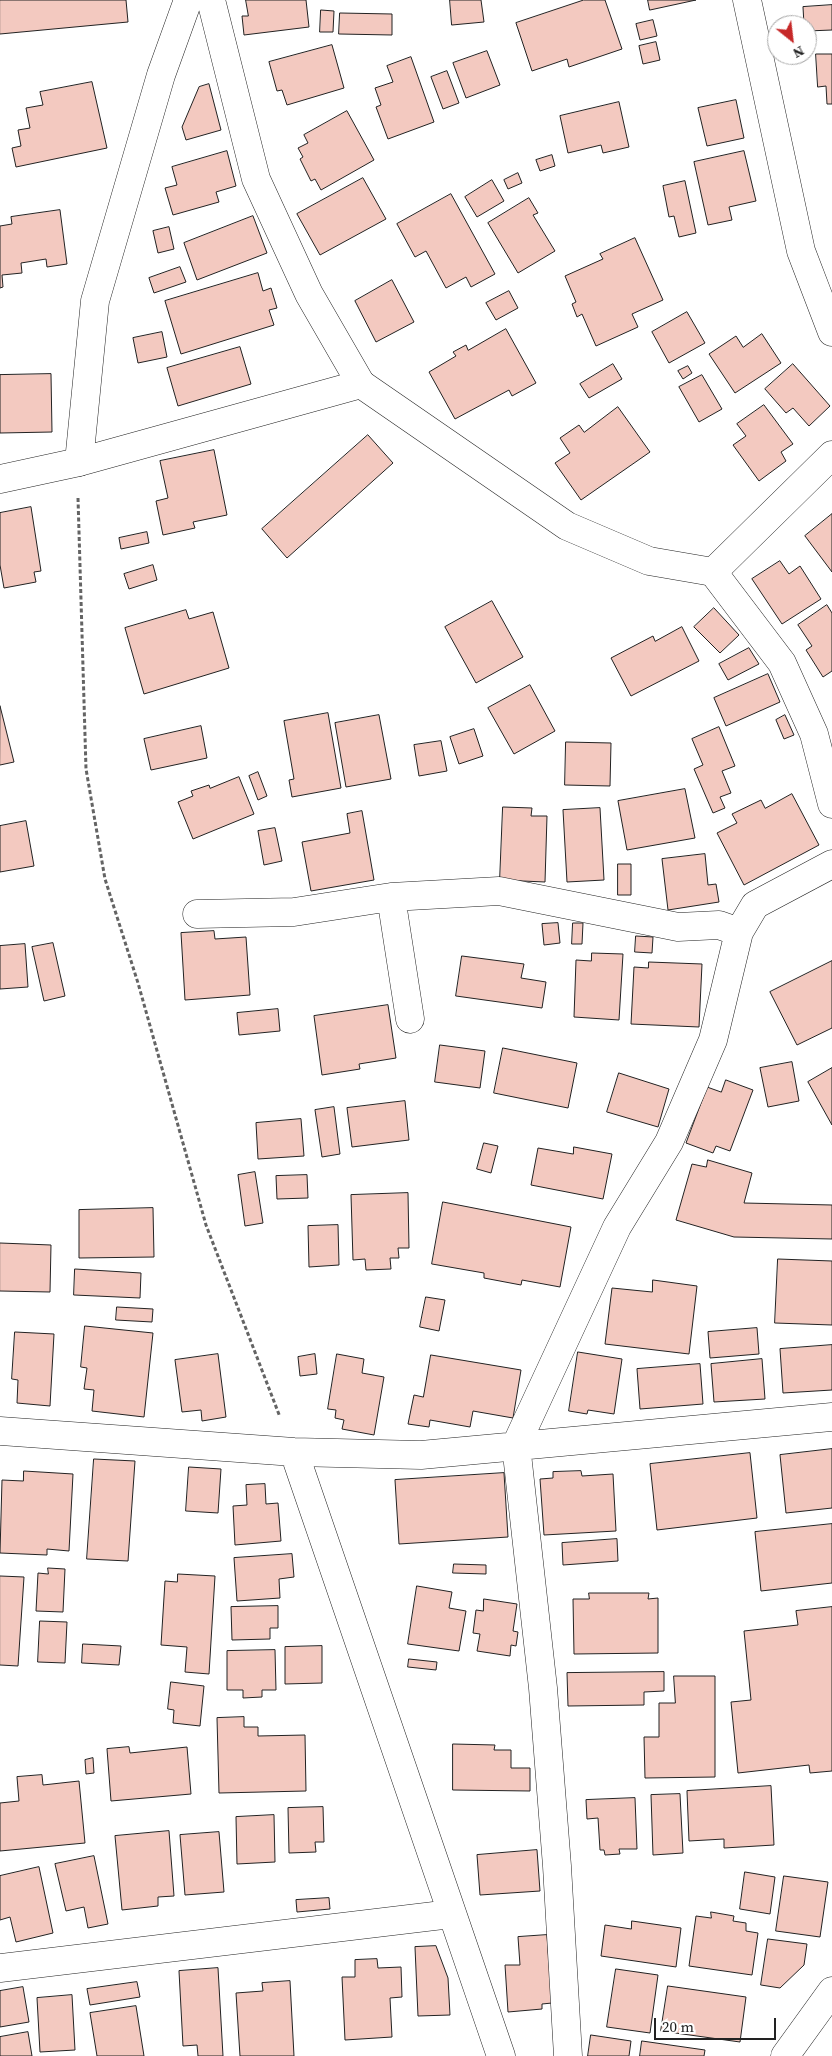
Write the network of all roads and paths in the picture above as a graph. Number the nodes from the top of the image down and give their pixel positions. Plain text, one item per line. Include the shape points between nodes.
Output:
1 (188, 0) edge
2 (211, 0) edge
3 (747, 0) edge
4 (832, 332) edge
5 (362, 384) junction
6 (832, 455) edge
7 (79, 462) junction
8 (0, 479) edge
9 (713, 572) junction
10 (832, 804) edge
11 (832, 864) edge
12 (391, 897) junction
13 (197, 914) dead end
14 (739, 932) junction
15 (410, 1019) dead end
16 (832, 1417) edge
17 (0, 1431) edge
18 (516, 1445) junction
19 (294, 1452) junction
20 (451, 1914) junction
21 (0, 1968) edge
22 (832, 1992) edge
23 (501, 2056) edge
24 (568, 2056) edge
25 (785, 2056) edge

1 - 7 street via 161,75 95,301
2 - 5 street via 256,179 309,294
3 - 4 street via 802,251
5 - 7 street
5 - 9 street via 567,526 649,561
6 - 9 street
7 - 8 street
7 - 19 path via 77,529 83,612 86,769 105,879 138,983 206,1225
9 - 10 street via 782,663 814,734
11 - 14 street via 755,905
12 - 13 street via 294,912
12 - 14 street via 499,891 678,927 719,925
12 - 15 street
14 - 18 street via 714,1040 669,1142 617,1227
16 - 18 street
17 - 19 street
18 - 19 street via 421,1455
18 - 24 street via 543,1688
19 - 20 street
20 - 21 street
20 - 23 street
22 - 25 street

